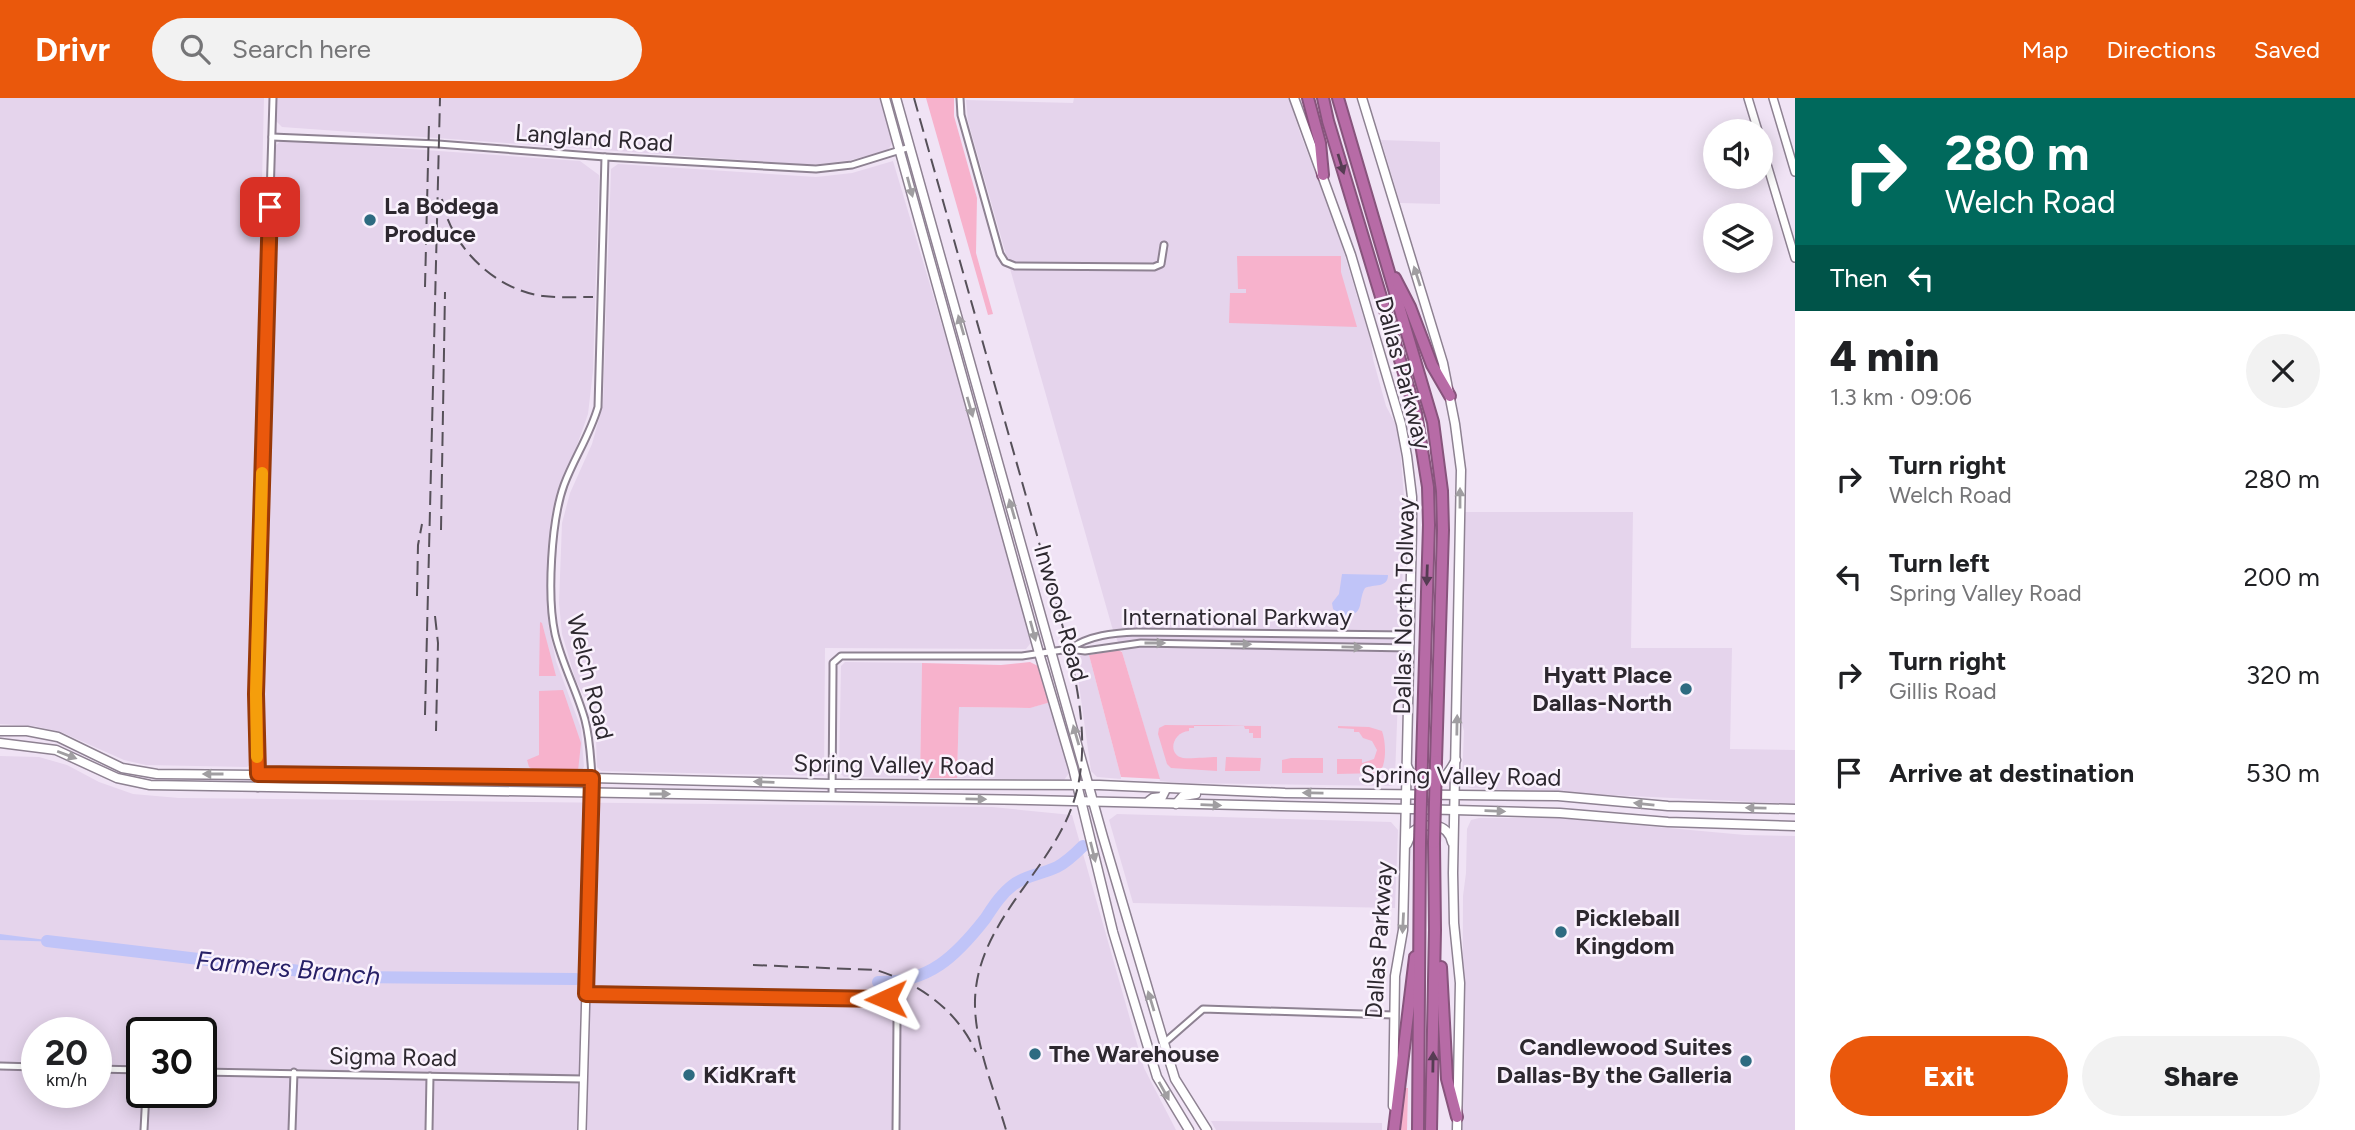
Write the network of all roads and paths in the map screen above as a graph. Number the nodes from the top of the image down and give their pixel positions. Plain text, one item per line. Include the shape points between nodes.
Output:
1 (273, 98) edge
2 (885, 98) edge
3 (897, 98) edge
4 (960, 98) edge
5 (1294, 98) edge
6 (1308, 98) edge
7 (1323, 98) edge
8 (1338, 98) edge
9 (1362, 98) edge
10 (1748, 98) edge
11 (1773, 98) edge
12 (1754, 119) edge
13 (272, 137) junction
14 (910, 147) junction
15 (900, 150) junction
16 (605, 157) junction
17 (1795, 172) edge
18 (1323, 176) junction
19 (1773, 184) edge
20 (1164, 245) dead end
21 (1380, 247) junction
22 (1795, 258) edge
23 (951, 291) junction
24 (939, 295) junction
25 (1450, 396) junction
26 (1006, 485) junction
27 (994, 489) junction
28 (1409, 635) junction
29 (1409, 648) junction
30 (1069, 649) junction
31 (1052, 652) junction
32 (1039, 653) junction
33 (0, 731) edge
34 (0, 743) edge
35 (1456, 759) junction
36 (1406, 763) junction
37 (258, 774) junction
38 (379, 776) junction
39 (592, 778) junction
40 (832, 784) junction
41 (923, 784) junction
42 (1078, 785) junction
43 (1089, 786) junction
44 (258, 788) junction
45 (1166, 789) junction
46 (378, 790) junction
47 (1217, 791) junction
48 (592, 793) junction
49 (1405, 794) junction
50 (1456, 794) junction
51 (1558, 796) junction
52 (831, 797) junction
53 (923, 798) junction
54 (1080, 801) junction
55 (1093, 801) junction
56 (1146, 803) junction
57 (1176, 804) junction
58 (1668, 806) junction
59 (1795, 809) edge
60 (1405, 810) junction
61 (1455, 810) junction
62 (1560, 813) junction
63 (1668, 822) junction
64 (1795, 826) edge
65 (1404, 855) junction
66 (1454, 856) junction
67 (1131, 928) junction
68 (1419, 930) junction
69 (1435, 930) junction
70 (1113, 932) junction
71 (586, 994) junction
72 (1394, 1015) junction
73 (1164, 1043) junction
74 (1148, 1049) junction
75 (0, 1066) edge
76 (21, 1067) edge
77 (217, 1072) edge
78 (294, 1072) junction
79 (430, 1076) junction
80 (583, 1079) junction
81 (145, 1108) edge
82 (1457, 1117) junction
83 (144, 1130) edge
84 (292, 1130) edge
85 (429, 1130) edge
86 (582, 1130) edge
87 (896, 1130) edge
88 (1189, 1130) edge
89 (1207, 1130) edge
90 (1394, 1130) edge
91 (1418, 1130) edge
92 (1432, 1130) edge
93 (1457, 1130) edge

1 - 13 street
2 - 15 main road, Inwood Road
3 - 14 main road, Inwood Road
4 - 20 street via 961,115 1005,262 1015,266 1154,267 1161,264
5 - 18 main road, Dallas Parkway
6 - 18 highway
7 -> 68 highway, Dallas North Tollway, bridge via 1423,449 1429,525
8 - 21 highway, Dallas North Tollway
25 -> 9 main road, Dallas Parkway
10 - 12 street
11 - 17 street
13 - 16 street, Langland Road
13 - 37 street via 256,694
14 - 15 street, Langland Road
14 - 23 main road, Inwood Road
15 - 16 street, Langland Road via 852,165 816,169
15 -> 24 main road, Inwood Road
16 - 39 street, Welch Road via 598,407 564,485 553,561 555,632 585,718
18 - 28 main road, Dallas Parkway via 1401,424 1412,497
19 - 22 street
21 - 25 highway
21 - 69 highway, Dallas North Tollway, bridge via 1433,422 1439,459 1443,530
23 - 24 main road
26 -> 23 main road, Inwood Road
24 -> 27 main road, Inwood Road
35 -> 25 main road, Dallas Parkway via 1461,470
26 - 27 main road
31 -> 26 main road, Inwood Road
27 -> 32 main road, Inwood Road
28 - 29 main road, Dallas Parkway
28 - 30 street, International Parkway via 1137,632 1082,640
30 -> 29 street, International Parkway via 1141,643
29 - 36 main road, Dallas Parkway
30 - 31 street, International Parkway
31 - 32 street, International Parkway
43 -> 31 main road, Inwood Road
32 - 40 street, International Parkway via 849,655 836,659
32 - 42 main road, Inwood Road
37 -> 33 main road, Spring Valley Road via 133,771 58,737
34 -> 44 main road, Spring Valley Road via 56,750 136,783
35 - 36 main road via 1445,776 1428,783 1414,777
35 - 50 main road, Dallas Parkway
36 - 49 main road, Dallas Parkway
37 - 38 main road, Spring Valley Road
37 - 44 street
38 - 39 main road, Spring Valley Road
38 - 46 main road
40 -> 39 main road, Spring Valley Road
39 - 48 street, Welch Road
40 - 41 main road, Spring Valley Road
40 - 52 street, International Parkway
41 - 42 main road, Spring Valley Road
41 - 53 main road
42 - 43 main road, Spring Valley Road
42 - 54 main road, Inwood Road
43 - 45 main road, Spring Valley Road
43 - 55 main road, Inwood Road
44 - 46 main road, Spring Valley Road
45 - 47 main road, Spring Valley Road
45 - 56 main road via 1163,797
46 - 48 main road, Spring Valley Road
49 -> 47 main road, Spring Valley Road
47 - 57 main road via 1182,796
48 -> 52 main road, Spring Valley Road
48 - 71 street, Welch Road
49 - 50 main road, Spring Valley Road
49 - 60 main road, Dallas Parkway
50 - 51 main road, Spring Valley Road
50 - 61 main road, Dallas Parkway
58 -> 51 main road, Spring Valley Road
51 - 62 main road
52 - 53 main road, Spring Valley Road
53 -> 54 main road, Spring Valley Road
54 - 55 main road, Spring Valley Road
54 -> 70 main road, Inwood Road
55 - 56 main road, Spring Valley Road
55 - 67 main road, Inwood Road
56 - 57 main road, Spring Valley Road
57 -> 60 main road, Spring Valley Road
59 -> 58 main road, Spring Valley Road
58 - 63 main road
60 - 61 main road, Spring Valley Road
60 - 65 main road, Dallas Parkway
61 -> 62 main road, Spring Valley Road
61 - 66 main road, Dallas Parkway
62 - 63 main road, Spring Valley Road
63 - 64 main road, Spring Valley Road
65 - 66 main road via 1412,832 1432,825 1448,832
65 -> 72 main road, Dallas Parkway via 1403,930
66 - 82 main road, Dallas Parkway via 1453,919 1460,983
67 - 70 main road
73 -> 67 main road, Inwood Road
68 - 90 highway
68 - 91 highway, Dallas North Tollway
69 - 82 highway via 1447,1079
92 -> 69 highway, Dallas North Tollway
70 - 74 main road, Inwood Road
71 - 80 street, Welch Road
71 - 87 street via 893,1002 897,1008
72 - 73 street via 1203,1009
72 - 90 main road, Dallas Parkway
73 - 74 main road
73 - 89 main road, Inwood Road via 1175,1079
74 -> 88 main road, Inwood Road via 1157,1077
75 - 76 street
77 - 78 street, Sigma Road
78 - 79 street, Sigma Road
78 - 84 street
79 - 80 street, Sigma Road
79 - 85 street
80 - 86 street, Welch Road
81 - 83 street
82 - 93 main road, Dallas Parkway

